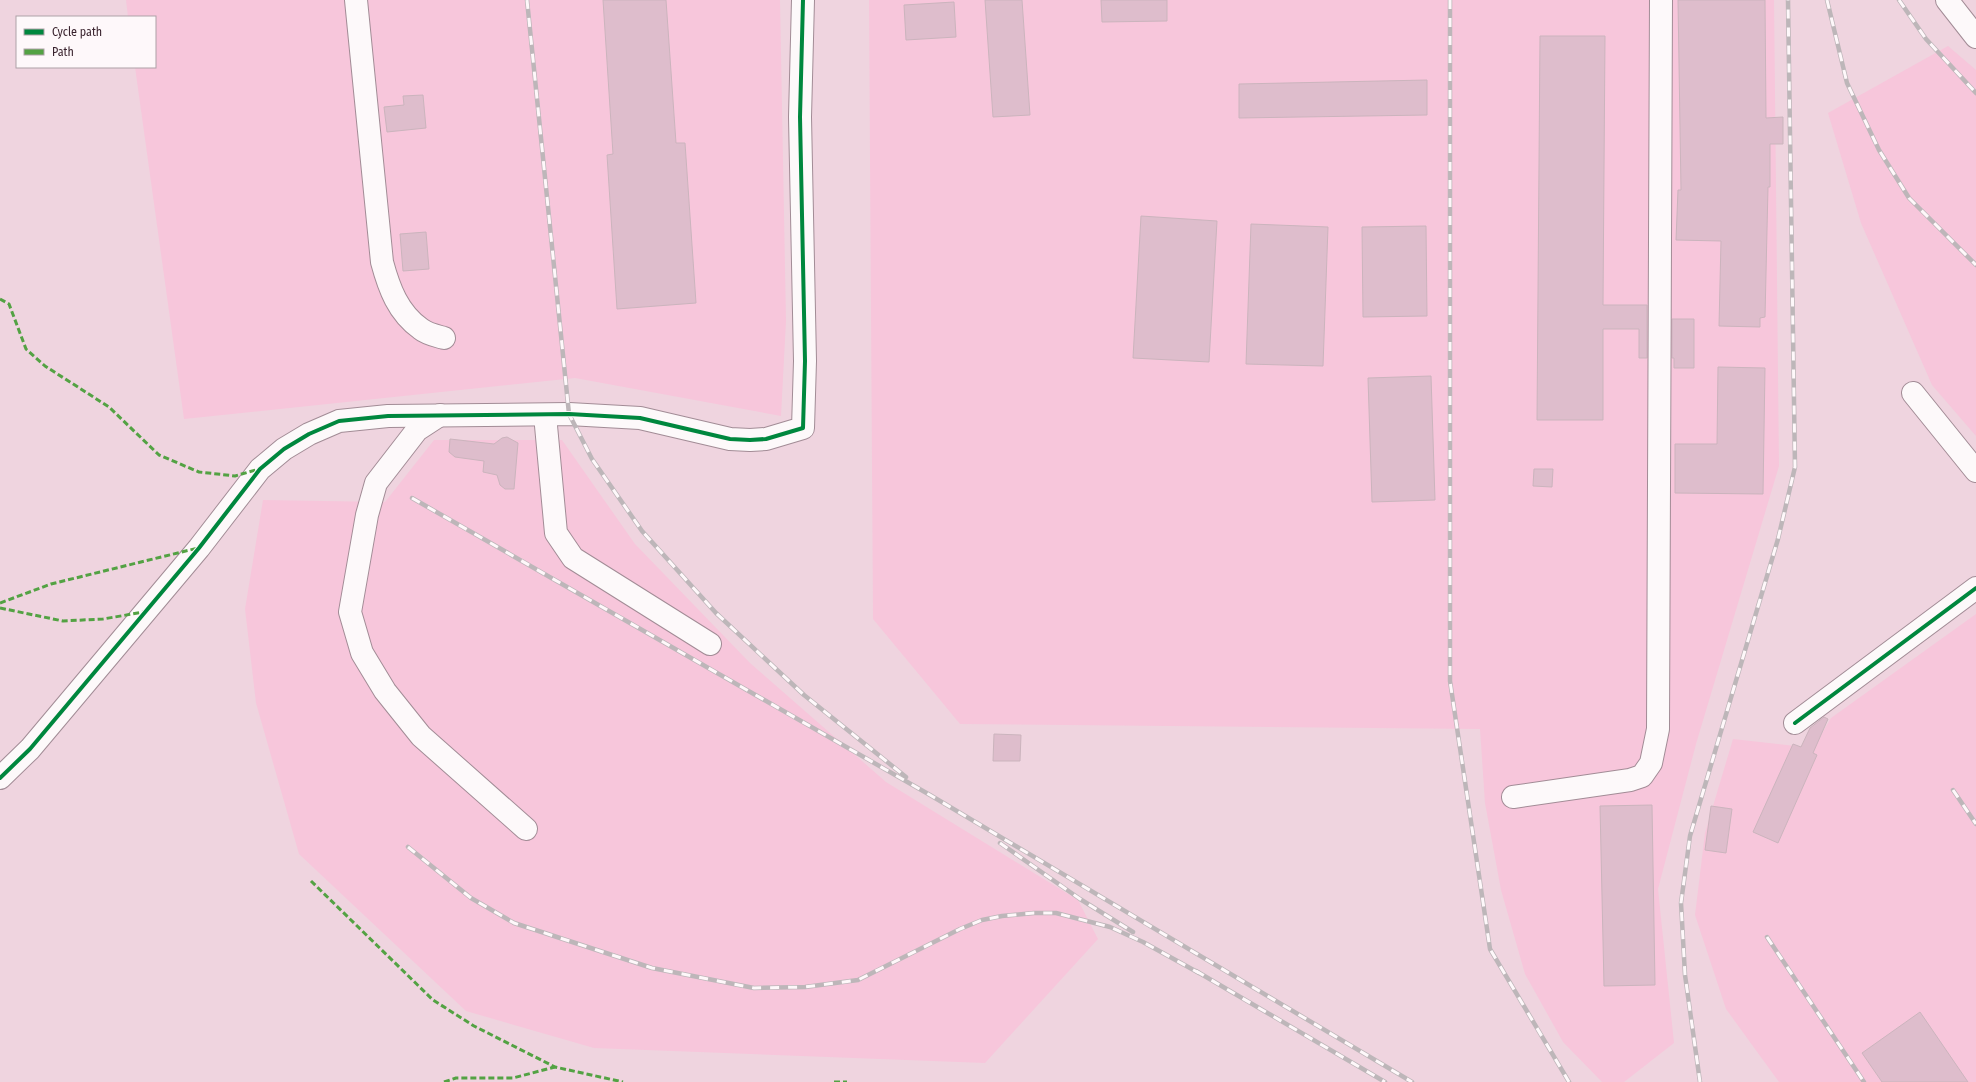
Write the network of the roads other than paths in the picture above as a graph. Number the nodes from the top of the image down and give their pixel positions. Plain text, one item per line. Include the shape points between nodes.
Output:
1 (356, 0) edge
2 (803, 0) edge
3 (1661, 0) edge
4 (1947, 0) edge
5 (1976, 38) edge
6 (444, 338) dead end
7 (1914, 393) dead end
8 (440, 415) junction
9 (545, 415) junction
10 (1976, 471) edge
11 (1976, 588) edge
12 (710, 644) dead end
13 (1795, 723) dead end
14 (0, 778) edge
15 (1513, 797) dead end
16 (526, 829) dead end

1 - 6 street via 382,262 389,286 402,310 421,330
2 - 9 street via 800,118 805,361 803,428 766,439 730,439 640,418
3 - 15 street via 1658,729 1651,763 1642,776 1630,780
4 - 5 street
7 - 10 street
8 - 9 street
8 - 14 street via 388,416 339,421 309,434 284,449 260,469 199,548 35,743
8 - 16 street via 417,430 376,483 367,515 350,612 362,654 385,692 421,736
9 - 12 street via 556,533 573,558
11 - 13 street

